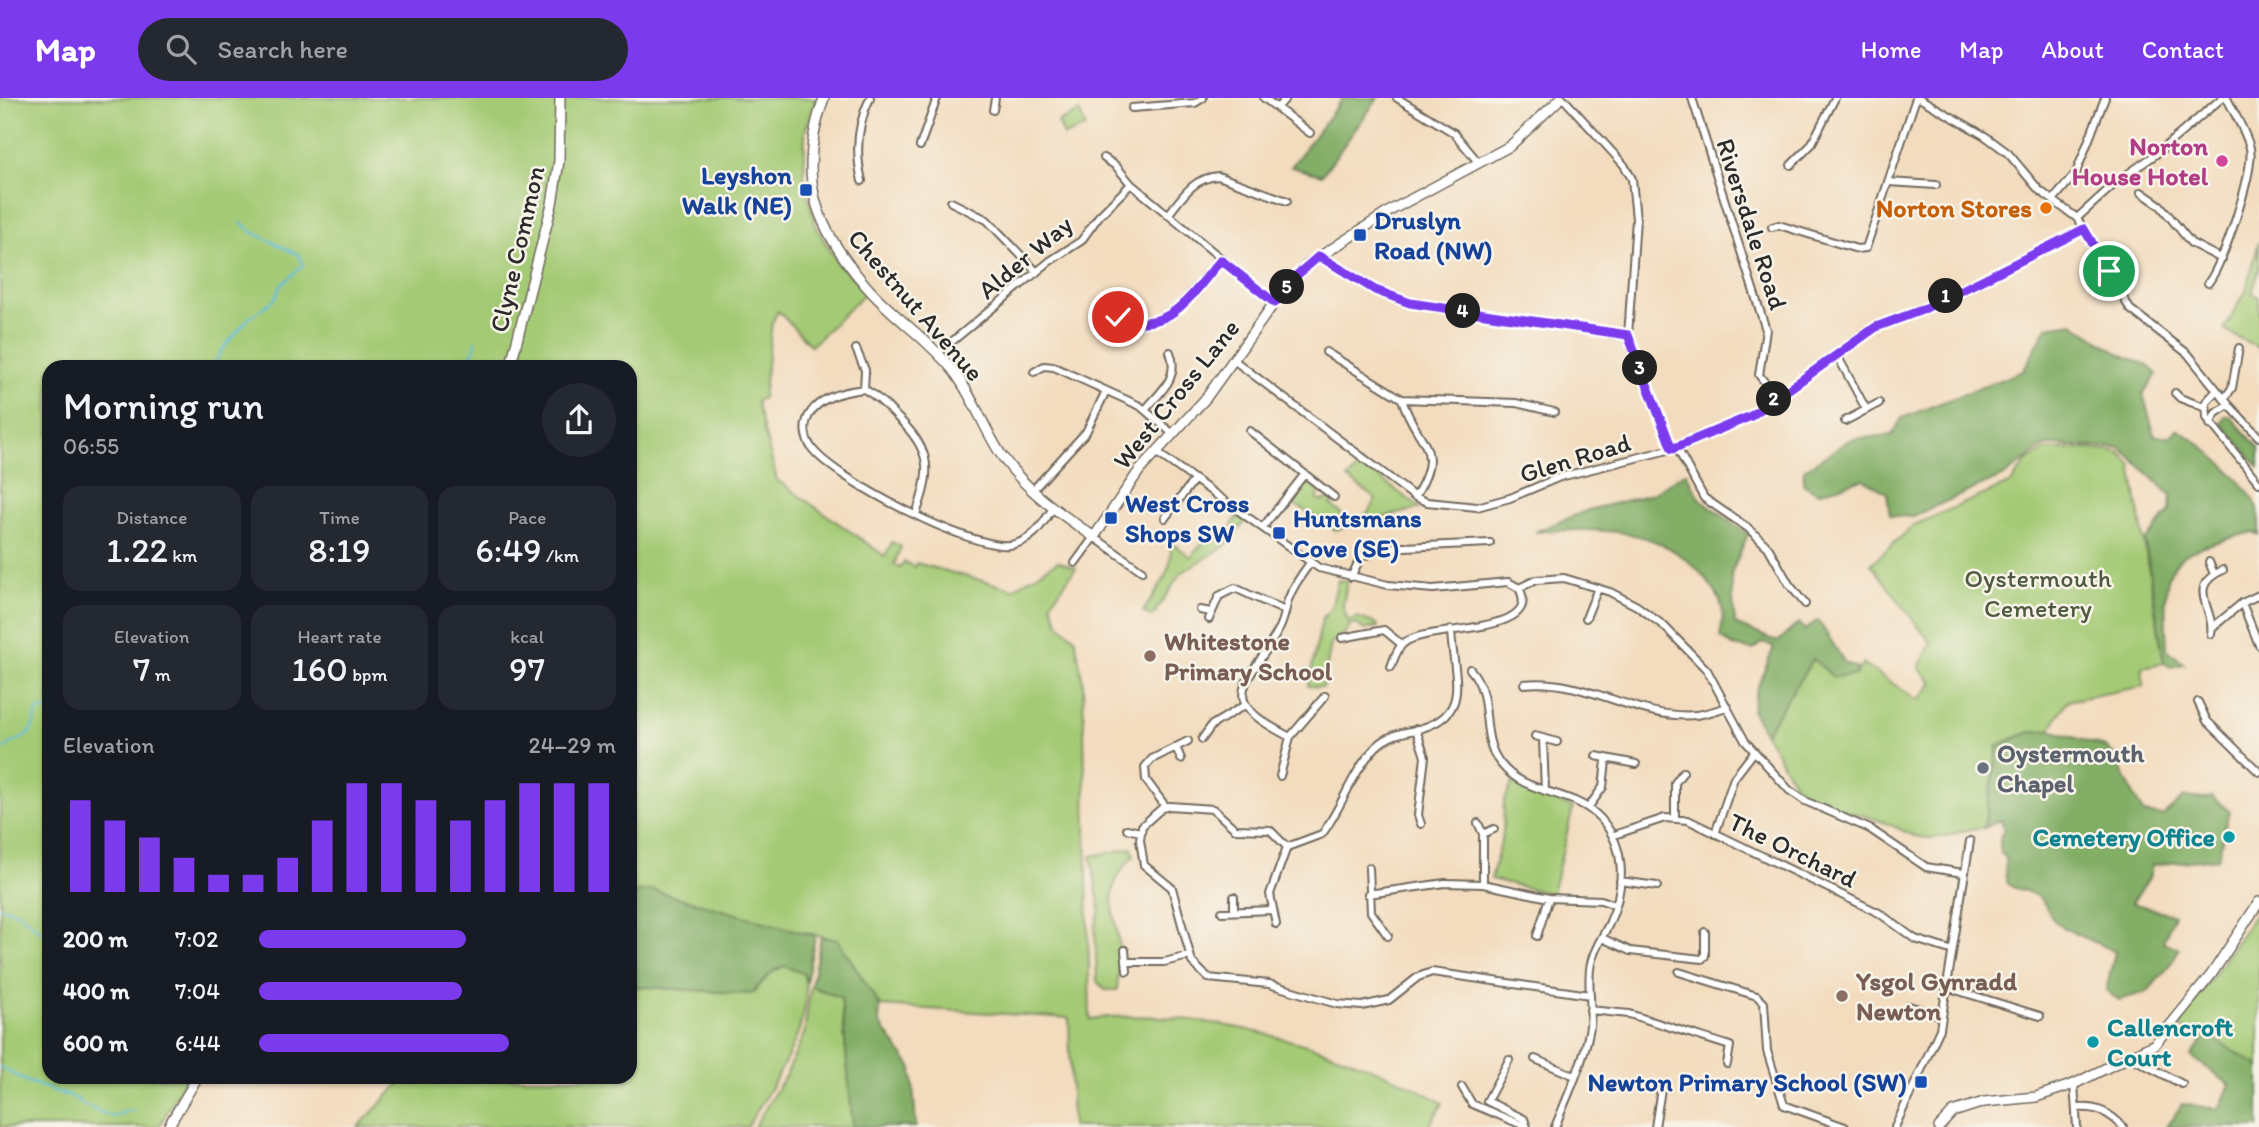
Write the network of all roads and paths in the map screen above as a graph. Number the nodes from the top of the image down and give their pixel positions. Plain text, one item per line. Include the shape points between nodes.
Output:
1 (560, 98) edge
2 (824, 98) edge
3 (870, 98) edge
4 (937, 98) edge
5 (995, 98) edge
6 (1203, 98) edge
7 (1264, 98) edge
8 (1286, 98) edge
9 (1397, 98) edge
10 (1562, 98) edge
11 (1692, 98) edge
12 (1835, 98) edge
13 (1918, 98) edge
14 (2105, 98) edge
15 (2224, 98) edge
16 (1132, 108) dead end
17 (1277, 108) junction
18 (993, 110) dead end
19 (1310, 133) dead end
20 (924, 135) junction
21 (933, 138) dead end
22 (920, 146) dead end
23 (1104, 158) dead end
24 (1478, 162) junction
25 (1791, 165) dead end
26 (862, 181) dead end
27 (1889, 182) junction
28 (1131, 184) junction
29 (1936, 186) dead end
30 (2141, 192) dead end
31 (1275, 197) junction
32 (2053, 200) junction
33 (1287, 201) dead end
34 (951, 202) dead end
35 (1272, 207) dead end
36 (1168, 215) junction
37 (2077, 218) junction
38 (1772, 227) dead end
39 (2084, 229) junction
40 (1319, 256) junction
41 (2222, 259) junction
42 (1221, 260) junction
43 (1037, 272) junction
44 (2208, 283) dead end
45 (1275, 303) junction
46 (1121, 307) dead end
47 (1107, 313) dead end
48 (1118, 317) junction
49 (1628, 335) junction
50 (2239, 348) dead end
51 (856, 349) dead end
52 (1170, 352) dead end
53 (1326, 352) dead end
54 (938, 353) junction
55 (1838, 357) junction
56 (512, 360) edge
57 (1235, 361) junction
58 (1034, 372) dead end
59 (864, 389) junction
60 (2217, 390) junction
61 (1106, 391) junction
62 (1777, 398) junction
63 (1402, 399) junction
64 (2226, 402) junction
65 (1879, 403) dead end
66 (2175, 408) dead end
67 (1866, 409) junction
68 (1145, 410) junction
69 (2204, 410) junction
70 (1554, 412) dead end
71 (2216, 413) junction
72 (1845, 421) dead end
73 (2210, 424) junction
74 (1250, 431) dead end
75 (1173, 435) junction
76 (2259, 437) edge
77 (1674, 449) junction
78 (1156, 452) junction
79 (1304, 475) junction
80 (1194, 481) junction
81 (2259, 483) edge
82 (1032, 491) junction
83 (1334, 497) dead end
84 (1415, 497) junction
85 (1053, 508) junction
86 (916, 514) junction
87 (1165, 517) dead end
88 (1263, 527) junction
89 (1094, 537) junction
90 (1490, 543) dead end
91 (1138, 555) dead end
92 (2209, 562) dead end
93 (1075, 563) dead end
94 (1310, 563) junction
95 (1133, 564) junction
96 (2223, 570) dead end
97 (1142, 571) dead end
98 (2214, 574) junction
99 (1351, 577) junction
100 (1519, 588) junction
101 (1598, 588) junction
102 (2259, 596) edge
103 (2242, 603) junction
104 (1805, 604) dead end
105 (1580, 605) dead end
106 (1589, 609) junction
107 (1200, 610) dead end
108 (1285, 611) junction
109 (1586, 618) dead end
110 (1354, 626) dead end
111 (1451, 630) junction
112 (1357, 634) junction
113 (1342, 638) dead end
114 (1401, 644) junction
115 (2259, 645) edge
116 (1391, 667) dead end
117 (1470, 669) dead end
118 (1524, 684) dead end
119 (1325, 696) dead end
120 (1308, 699) dead end
121 (2198, 702) dead end
122 (1245, 705) junction
123 (1314, 705) junction
124 (1727, 707) junction
125 (1416, 729) junction
126 (1535, 736) dead end
127 (1290, 737) junction
128 (1202, 738) dead end
129 (1544, 739) junction
130 (1188, 741) dead end
131 (1557, 742) dead end
132 (1175, 747) junction
133 (1754, 752) junction
134 (1596, 756) dead end
135 (1274, 757) dead end
136 (1181, 759) dead end
137 (1284, 760) junction
138 (1606, 761) junction
139 (1636, 764) dead end
140 (1683, 772) dead end
141 (2259, 772) edge
142 (1280, 776) dead end
143 (1545, 791) junction
144 (1166, 807) junction
145 (1588, 808) junction
146 (1675, 817) junction
147 (1478, 823) dead end
148 (1421, 824) dead end
149 (1127, 829) dead end
150 (1494, 830) dead end
151 (1140, 832) junction
152 (1483, 834) junction
153 (1715, 834) junction
154 (1614, 835) junction
155 (1970, 841) dead end
156 (1287, 847) junction
157 (1369, 868) dead end
158 (1963, 873) junction
159 (1620, 881) junction
160 (1483, 884) junction
161 (1657, 886) dead end
162 (1368, 894) junction
163 (1234, 897) dead end
164 (1549, 898) junction
165 (2259, 902) edge
166 (1615, 905) junction
167 (1234, 909) junction
168 (1272, 910) junction
169 (1222, 912) dead end
170 (1276, 924) dead end
171 (1704, 932) dead end
172 (1388, 936) dead end
173 (1537, 936) dead end
174 (1602, 939) junction
175 (1125, 950) dead end
176 (1950, 950) junction
177 (1189, 956) junction
178 (1126, 962) junction
179 (1127, 971) dead end
180 (1679, 972) dead end
181 (1945, 987) junction
182 (1590, 995) junction
183 (2036, 1005) dead end
184 (1909, 1006) dead end
185 (1590, 1010) junction
186 (1942, 1016) junction
187 (2132, 1058) junction
188 (1535, 1059) dead end
189 (1509, 1060) dead end
190 (1727, 1064) dead end
191 (1574, 1076) junction
192 (193, 1084) edge
193 (2074, 1084) junction
194 (2182, 1084) dead end
195 (1462, 1087) dead end
196 (1661, 1090) dead end
197 (1487, 1101) junction
198 (1482, 1108) junction
199 (2078, 1108) junction
200 (168, 1127) edge
201 (1527, 1127) edge
202 (1555, 1127) edge
203 (1655, 1127) edge
204 (1845, 1127) edge
205 (1895, 1127) edge
206 (1939, 1127) edge
207 (2077, 1127) edge
208 (2123, 1127) edge

1 - 56 street, Clyne Common via 559,161 552,204
2 - 54 street, Chestnut Avenue via 810,144 812,187 824,226 868,288
3 - 26 street via 858,141
4 - 20 street
5 - 18 street
6 - 16 street via 1195,103
7 - 17 street
8 - 17 street
9 - 24 street via 1454,133
10 - 24 street, West Cross Lane via 1526,135
10 - 49 street via 1624,165 1634,186
11 - 62 street, Riversdale Road via 1766,330 1759,375
12 - 25 street via 1811,145
13 - 27 street
13 - 32 street via 2008,153
14 - 32 street via 2076,173
15 - 37 street
15 - 41 street via 2250,149
17 - 19 street
20 - 21 street
20 - 22 street
23 - 28 street
24 - 40 street, West Cross Lane
27 - 29 street
27 - 38 street via 1863,250 1779,225
28 - 36 street
28 - 43 street, Alder Way via 1081,242
30 - 41 street via 2160,205 2191,243
31 - 33 street
31 - 35 street
31 - 36 street via 1218,176 1207,177 1187,190
32 - 37 street
34 - 43 street via 988,220
36 - 42 street
37 - 39 street
39 - 55 street, Glen Road via 1922,310 1876,327
39 - 60 street via 2130,309 2188,354
40 - 45 street, West Cross Lane
40 - 49 street via 1375,290 1410,303
41 - 44 street
42 - 45 street
42 - 48 street via 1166,318 1149,323
43 - 54 street, Alder Way
45 - 57 street, West Cross Lane
46 - 48 street
47 - 48 street
49 - 77 street
50 - 64 street
51 - 59 street via 865,370
52 - 68 street via 1174,374
53 - 63 street
54 - 82 street, Chestnut Avenue via 968,393 1003,457
55 - 62 street, Glen Road
55 - 67 street
57 - 75 street, West Cross Lane
57 - 84 street, Glen Road
58 - 61 street via 1054,367
59 - 86 street via 908,426 923,448 928,472
59 - 86 street via 838,395 813,409 805,423 807,438 817,454 856,483
60 - 64 street
60 - 69 street
61 - 68 street
61 - 82 street via 1086,432
62 - 77 street, Glen Road via 1751,416
63 - 70 street via 1516,403
63 - 84 street via 1429,450 1429,470
64 - 71 street
64 - 76 street
65 - 67 street
66 - 69 street via 2177,396
67 - 72 street
68 - 75 street
69 - 71 street
69 - 73 street
71 - 73 street
73 - 81 street
74 - 79 street
75 - 78 street, West Cross Lane
77 - 84 street, Glen Road via 1560,477 1477,507
77 - 104 street via 1703,498 1768,547
78 - 80 street
78 - 89 street, West Cross Lane
79 - 83 street
79 - 88 street
80 - 87 street
80 - 88 street
82 - 85 street, Chestnut Avenue
85 - 86 street via 1029,538 1002,545
85 - 89 street, Chestnut Avenue
88 - 94 street
89 - 93 street, West Cross Lane
89 - 95 street
90 - 99 street via 1383,548 1361,557
91 - 95 street
92 - 98 street
94 - 99 street
94 - 108 street via 1293,587
95 - 97 street
96 - 98 street
98 - 103 street via 2203,594 2212,631
99 - 100 street via 1413,588 1502,582
100 - 101 street via 1536,580 1564,578
100 - 111 street via 1522,609 1512,618
101 - 106 street
101 - 124 street via 1622,597 1664,626 1707,670
102 - 103 street
103 - 115 street
105 - 106 street
106 - 109 street
107 - 108 street via 1210,616 1219,596 1236,588
108 - 122 street via 1280,628 1246,679
110 - 112 street
111 - 114 street via 1422,633
111 - 125 street via 1456,693 1452,709 1438,724
112 - 113 street
112 - 114 street via 1384,630
114 - 116 street
117 - 143 street via 1480,691 1495,756 1514,778
118 - 124 street via 1579,687 1644,709 1682,715
119 - 123 street
120 - 123 street
121 - 141 street via 2207,721
122 - 127 street via 1257,719
122 - 128 street via 1212,725
123 - 127 street
124 - 133 street
125 - 148 street via 1425,757 1418,815
125 - 156 street via 1383,740 1356,772 1322,834
126 - 129 street
127 - 137 street
129 - 131 street
129 - 143 street
130 - 132 street
132 - 136 street
132 - 144 street via 1149,761 1145,770 1146,780
133 - 153 street via 1734,778
133 - 158 street via 1805,801 1870,829 1926,867
134 - 138 street
135 - 137 street
137 - 142 street
138 - 139 street
138 - 145 street via 1603,787
140 - 146 street via 1675,783
143 - 145 street
144 - 151 street via 1145,821
144 - 156 street via 1213,809 1235,829 1265,828
145 - 154 street
146 - 153 street, The Orchard
146 - 154 street
147 - 152 street
149 - 151 street
150 - 152 street
151 - 177 street via 1144,865 1174,892
152 - 160 street
153 - 176 street, The Orchard via 1879,914 1914,939
154 - 159 street
155 - 158 street
156 - 168 street via 1269,894
157 - 162 street
158 - 176 street
159 - 161 street
159 - 166 street
160 - 162 street
160 - 164 street
162 - 172 street via 1371,912
163 - 167 street
164 - 166 street
164 - 173 street
165 - 187 street via 2165,1035
166 - 174 street
167 - 168 street
167 - 169 street
168 - 170 street
171 - 174 street via 1702,959 1630,951
174 - 182 street via 1591,961
175 - 178 street
176 - 181 street
177 - 178 street via 1164,962
177 - 182 street via 1203,975 1269,984 1352,1006 1389,1000 1432,972
178 - 179 street
180 - 204 street via 1757,996 1764,1003 1767,1051 1784,1105
181 - 183 street via 2036,1015
181 - 186 street
182 - 185 street
184 - 186 street
185 - 190 street via 1629,1014 1730,1046
185 - 191 street via 1590,1030
186 - 205 street via 1936,1041
187 - 193 street
187 - 194 street
188 - 191 street
189 - 197 street
191 - 202 street
192 - 200 street
193 - 199 street
193 - 206 street via 2036,1097 1984,1102 1953,1112
195 - 198 street via 1467,1100
196 - 203 street
197 - 198 street
197 - 201 street via 1524,1119
198 - 201 street
199 - 207 street
199 - 208 street via 2106,1112

